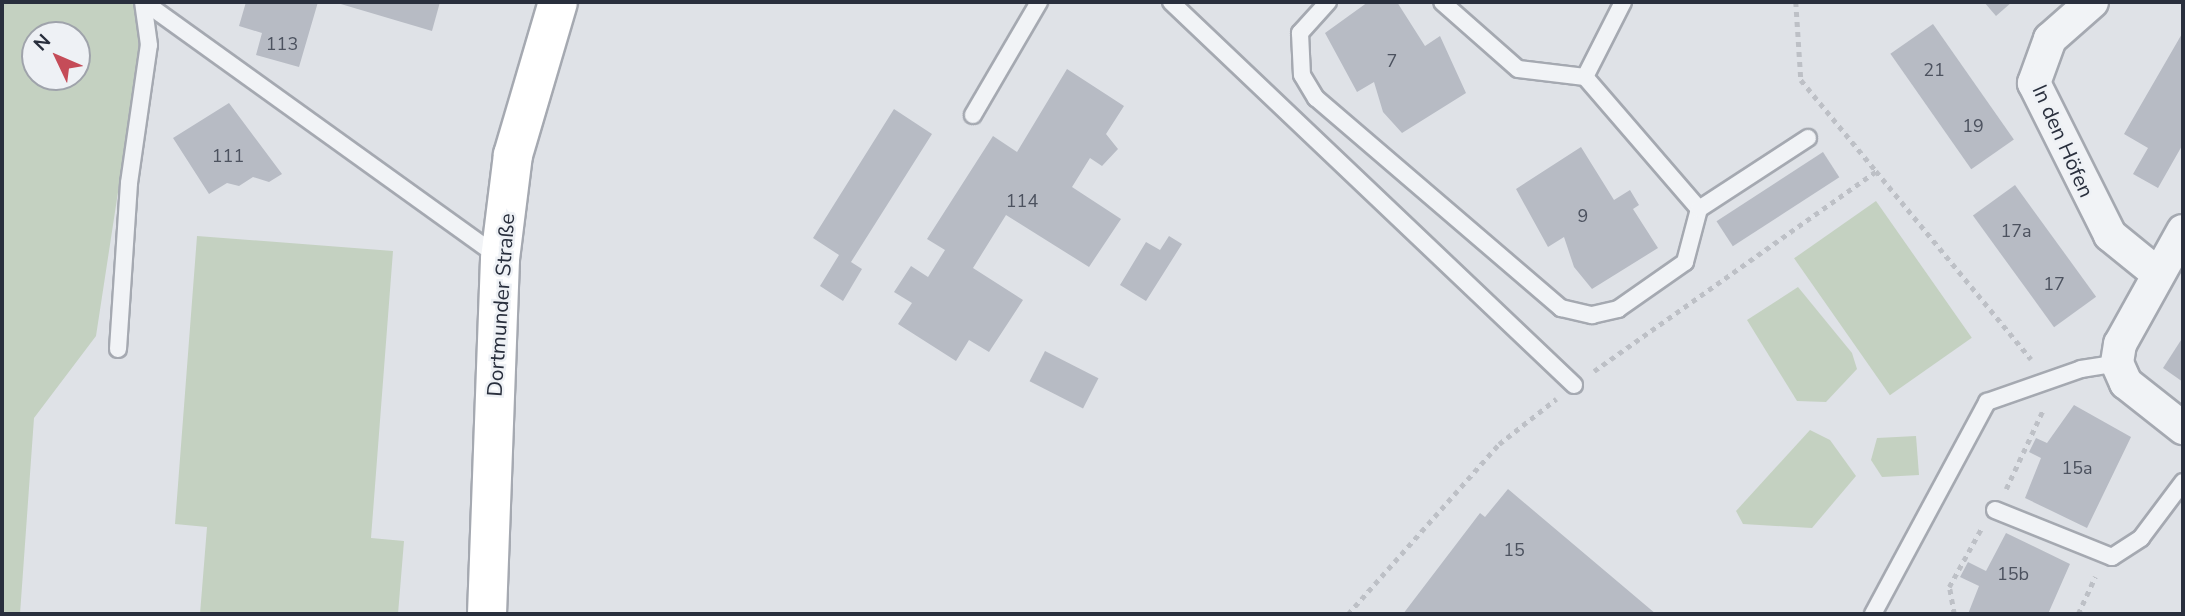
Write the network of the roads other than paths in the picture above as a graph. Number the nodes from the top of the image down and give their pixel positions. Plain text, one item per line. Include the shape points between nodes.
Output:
1 (144, 2) edge
2 (558, 2) edge
3 (1039, 2) edge
4 (1171, 2) edge
5 (1328, 2) edge
6 (1442, 2) edge
7 (1623, 2) edge
8 (2092, 2) edge
9 (1585, 77) junction
10 (973, 115) dead end
11 (1808, 138) dead end
12 (1699, 209) junction
13 (2183, 231) edge
14 (500, 259) junction
15 (2158, 274) junction
16 (118, 349) dead end
17 (2117, 363) junction
18 (1574, 384) road end
19 (2183, 428) edge
20 (2183, 482) edge
21 (1995, 510) dead end
22 (487, 614) edge
23 (1873, 614) edge

1 - 14 lane
1 - 16 lane via 149,45 129,183
2 - 14 main road, Dortmunder Straße via 513,155
3 - 10 lane
4 - 18 lane
5 - 12 lane via 1300,33 1302,75 1316,98 1561,308 1592,315 1618,309 1685,262 1698,231
6 - 9 lane via 1518,69
7 - 9 lane
8 - 15 street, In den Höfen via 2050,39 2034,83 2105,226
9 - 12 lane
11 - 12 lane
13 - 15 street
14 - 22 main road, Dortmunder Straße
15 - 17 street via 2120,344
17 - 19 street via 2126,383
17 - 23 lane via 1987,402
20 - 21 lane via 2141,538 2112,557

